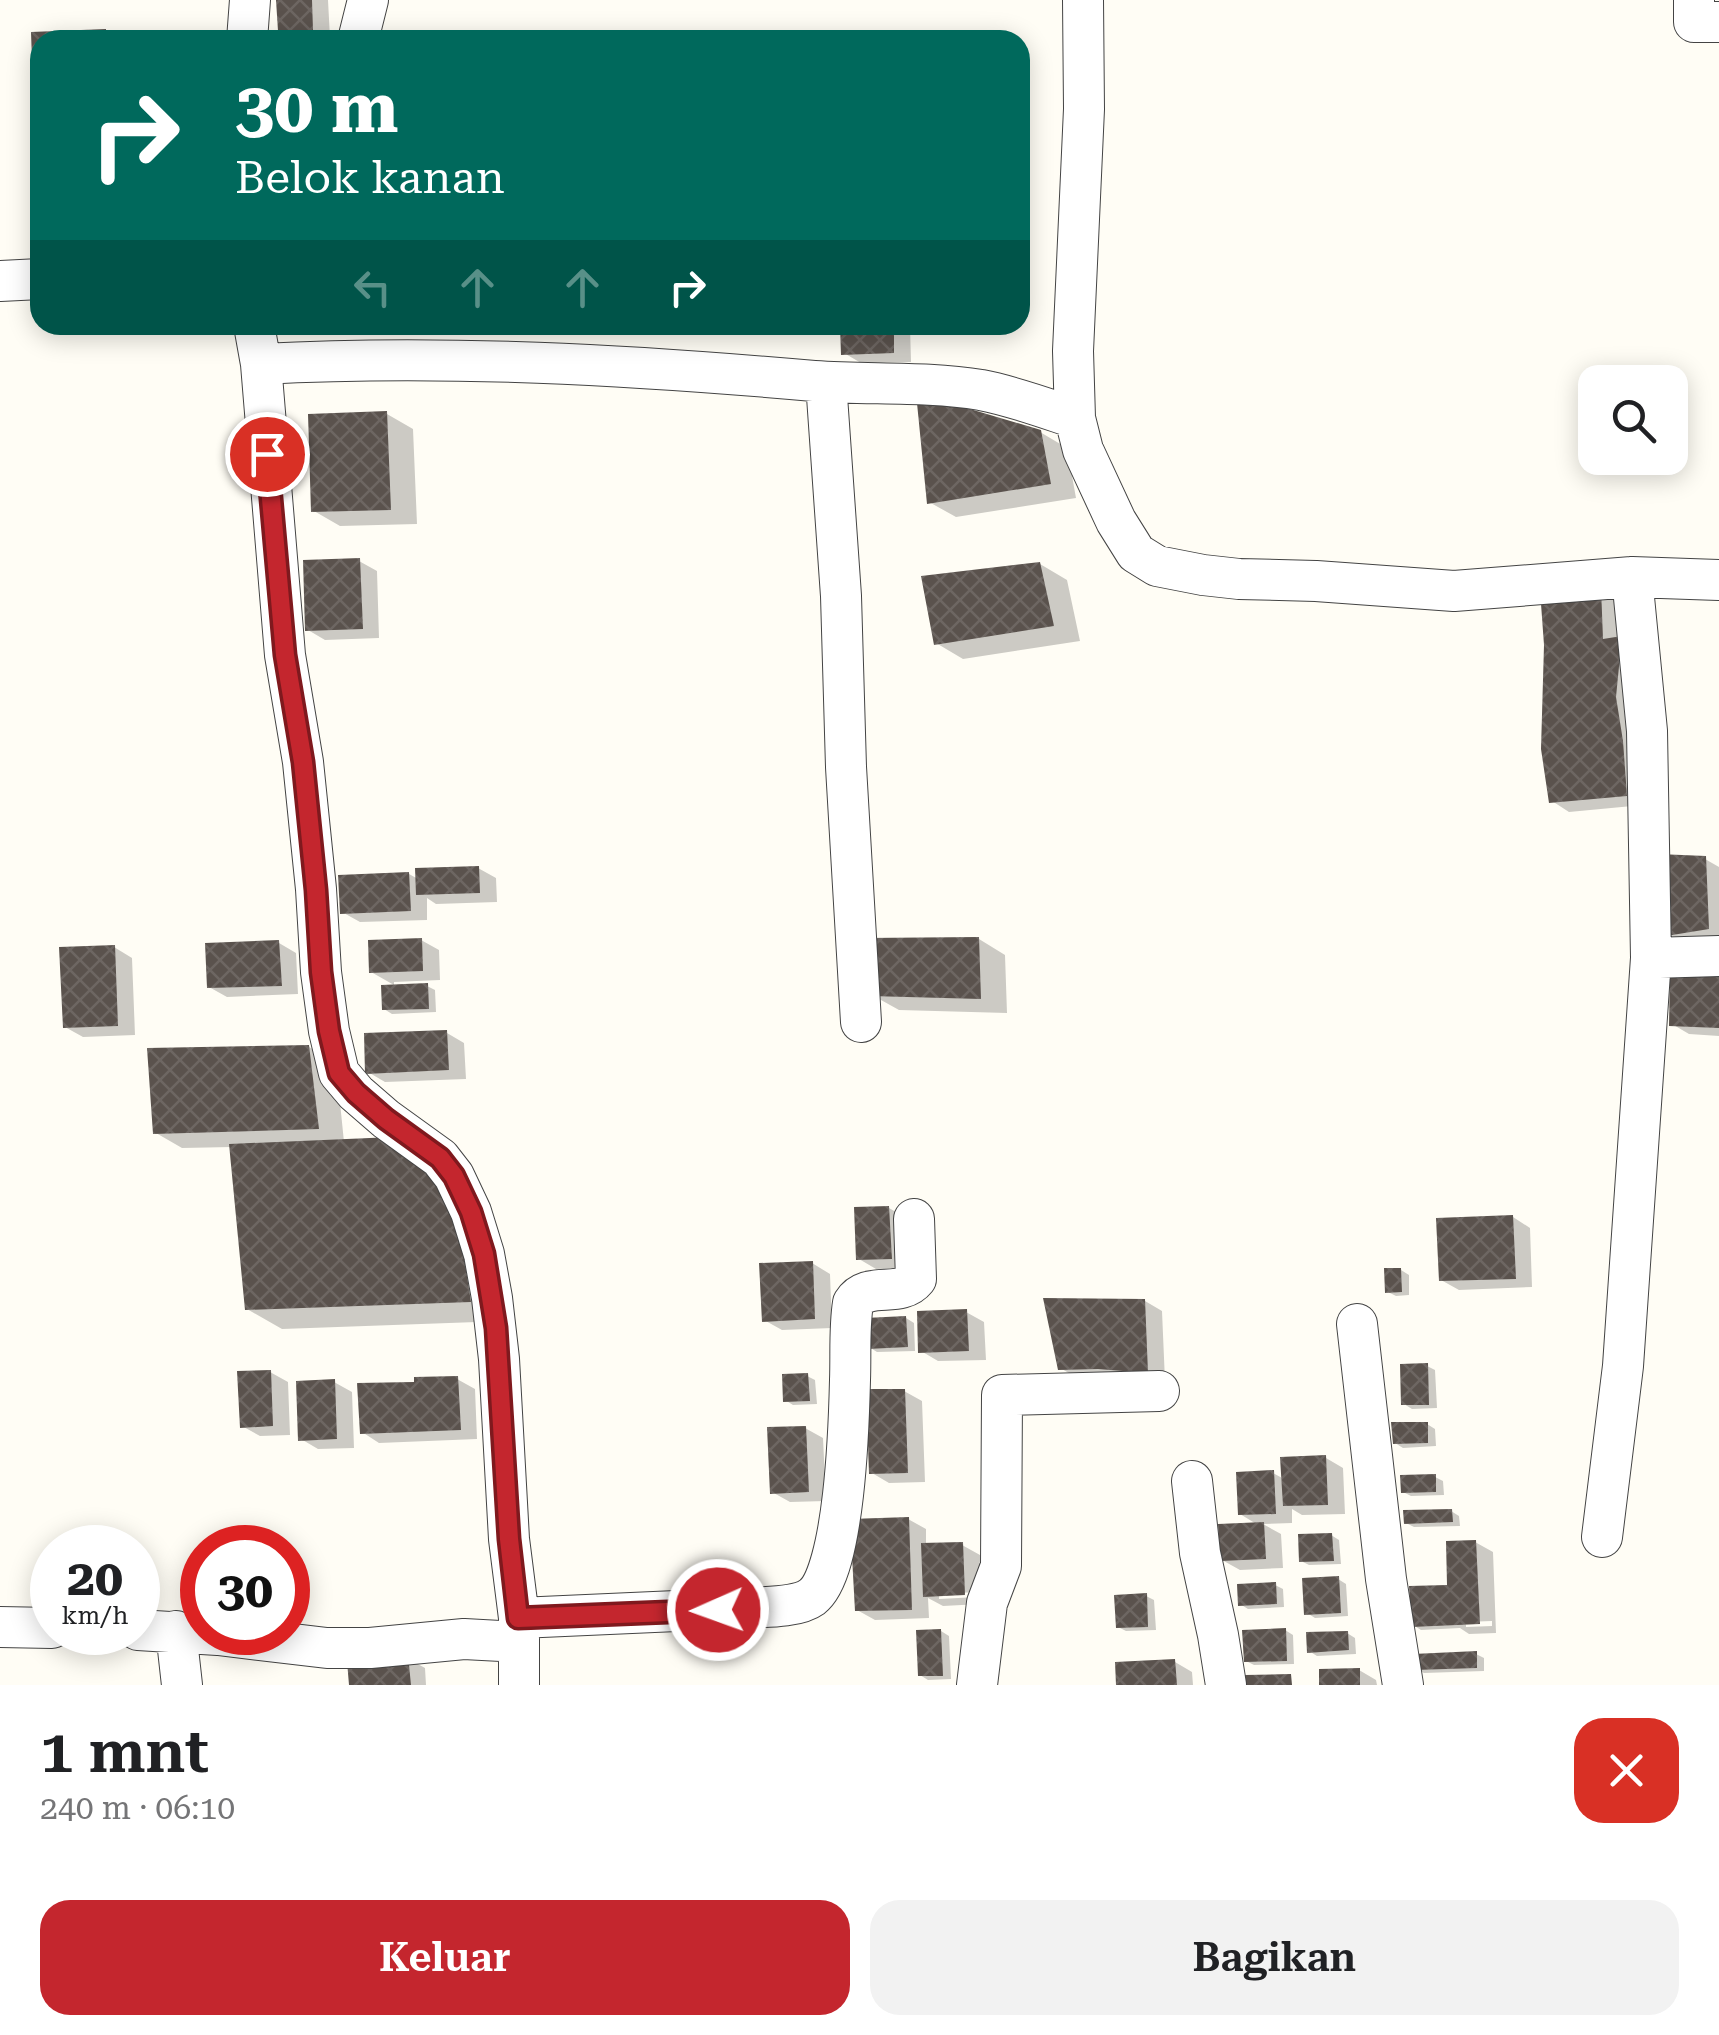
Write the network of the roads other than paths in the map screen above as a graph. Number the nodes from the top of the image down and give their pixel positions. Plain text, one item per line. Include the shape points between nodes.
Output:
1 (250, 0) edge
2 (368, 0) edge
3 (1083, 0) edge
4 (1694, 0) edge
5 (1719, 22) edge
6 (248, 30) edge
7 (360, 30) edge
8 (30, 280) edge
9 (0, 281) edge
10 (256, 335) edge
11 (261, 364) junction
12 (826, 382) junction
13 (1076, 418) junction
14 (1632, 577) junction
15 (1719, 580) edge
16 (1719, 956) edge
17 (1650, 958) junction
18 (862, 1022) dead end
19 (914, 1218) dead end
20 (1357, 1324) dead end
21 (1159, 1391) dead end
22 (1192, 1481) dead end
23 (1602, 1536) dead end
24 (0, 1627) edge
25 (30, 1628) edge
26 (518, 1630) junction
27 (160, 1631) edge
28 (160, 1637) edge
29 (182, 1685) edge
30 (519, 1685) edge
31 (977, 1685) edge
32 (1226, 1685) edge
33 (1404, 1685) edge

1 - 6 street
2 - 7 street
3 - 13 street
4 - 5 street via 1694,22
8 - 9 street
10 - 11 street
11 - 12 street via 482,362
11 - 26 street via 285,655 303,762 329,1031 339,1073 440,1158 471,1212 500,1359
12 - 13 street via 981,390
12 - 18 street
13 - 14 street via 1083,450 1116,521 1136,553 1157,566 1239,579 1454,591
14 - 15 street
14 - 17 street via 1647,732
16 - 17 street
17 - 23 street via 1624,1366
19 - 26 street via 911,1286 868,1291 854,1302 842,1501 828,1570 810,1599
20 - 33 street
21 - 31 street via 1002,1395 1001,1566 986,1602
22 - 32 street
24 - 25 street
26 - 27 street via 370,1648
26 - 30 street
28 - 29 street

